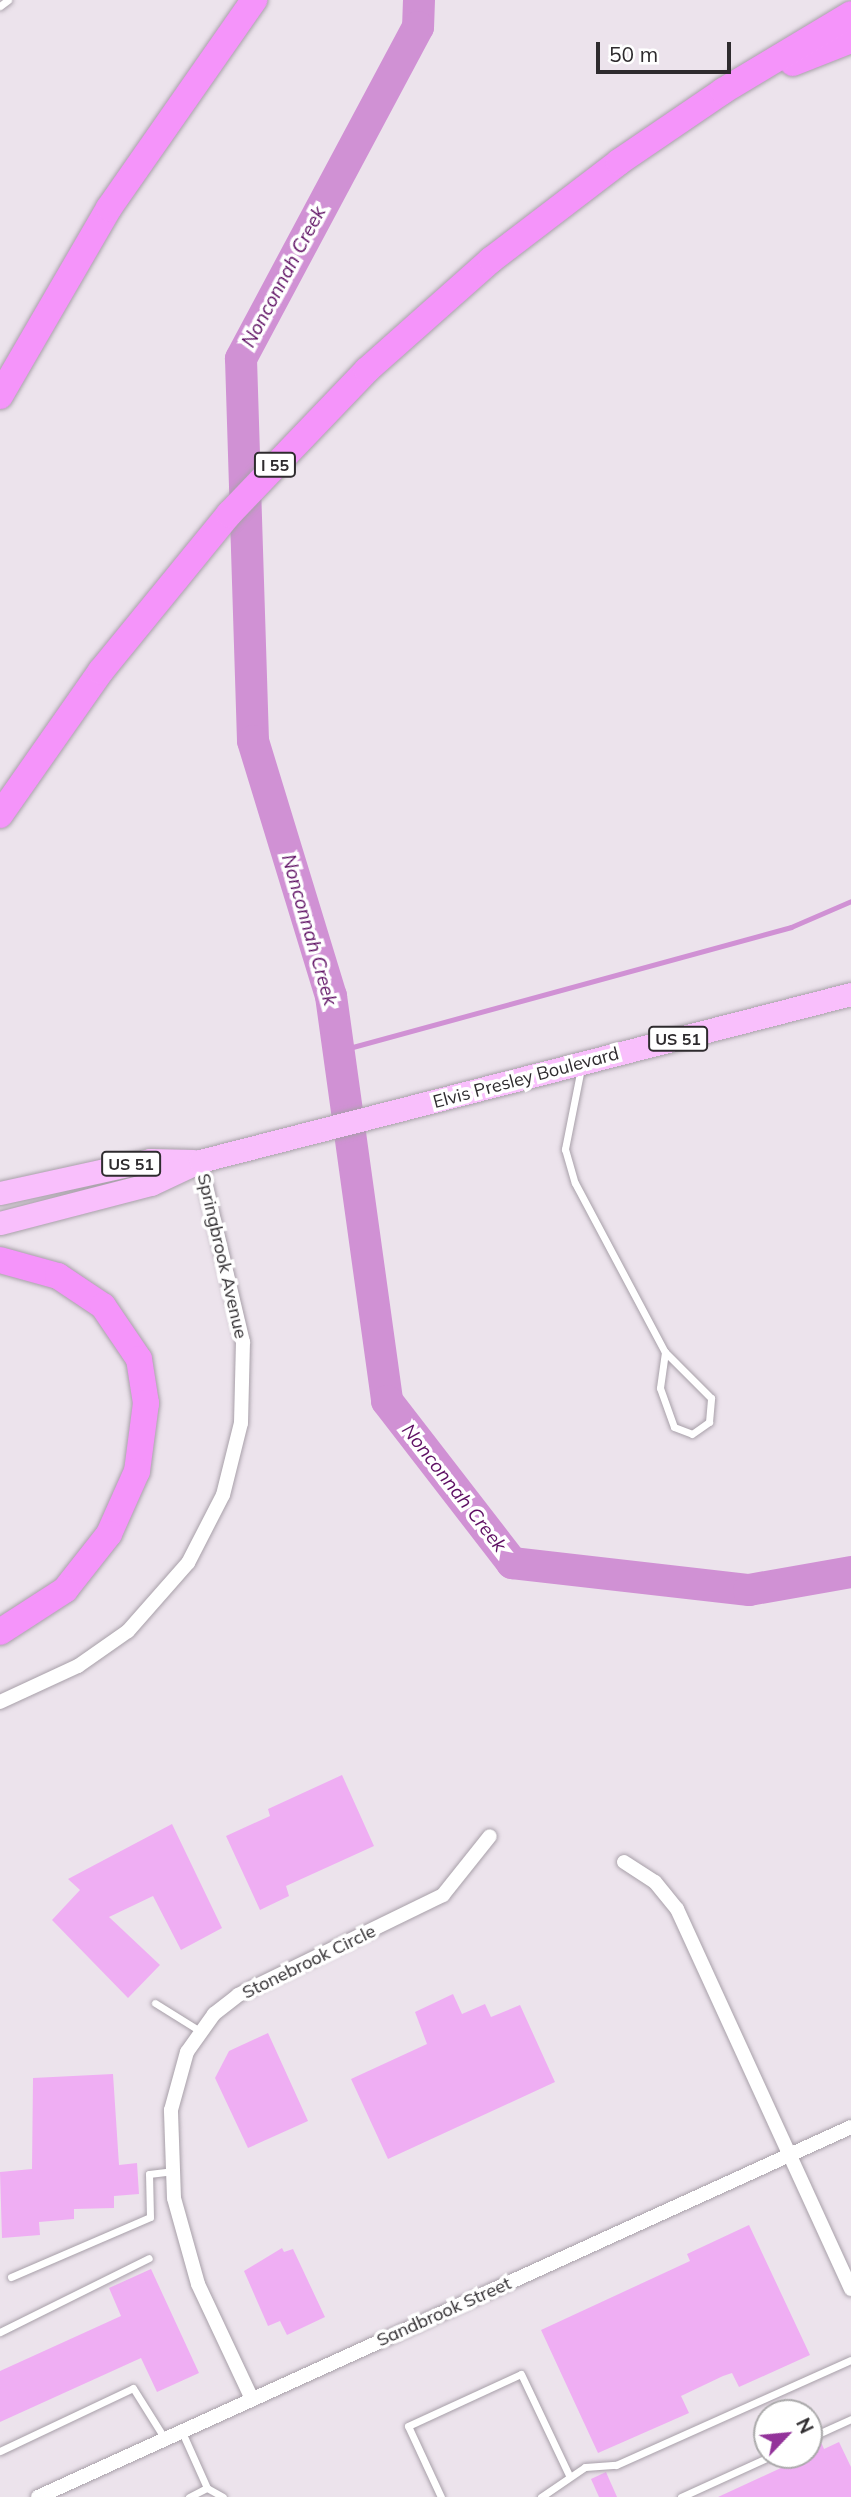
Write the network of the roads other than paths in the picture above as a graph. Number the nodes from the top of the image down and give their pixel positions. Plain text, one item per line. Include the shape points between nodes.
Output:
1 (8, 0) edge
2 (254, 0) edge
3 (0, 6) edge
4 (851, 15) edge
5 (851, 40) edge
6 (723, 91) junction
7 (0, 396) edge
8 (0, 815) edge
9 (851, 994) edge
10 (582, 1063) junction
11 (200, 1161) junction
12 (0, 1193) edge
13 (0, 1223) edge
14 (0, 1260) edge
15 (665, 1352) junction
16 (0, 1632) edge
17 (0, 1702) edge
18 (490, 1836) dead end
19 (624, 1862) dead end
20 (155, 2003) dead end
21 (200, 2031) junction
22 (851, 2127) edge
23 (791, 2154) junction
24 (172, 2171) junction
25 (149, 2258) dead end
26 (11, 2277) dead end
27 (851, 2289) edge
28 (0, 2332) edge
29 (851, 2360) edge
30 (252, 2399) junction
31 (851, 2419) edge
32 (182, 2431) junction
33 (823, 2432) edge
34 (165, 2439) junction
35 (0, 2451) edge
36 (753, 2464) edge
37 (569, 2475) junction
38 (207, 2488) junction
39 (38, 2497) edge
40 (189, 2497) edge
41 (223, 2497) edge
42 (440, 2497) edge
43 (541, 2497) edge
44 (681, 2497) edge

1 - 3 lane
2 - 7 highway via 108,208
4 - 6 highway, I 55
5 - 6 highway
6 - 8 highway, I 55 via 619,162 470,278 367,370 229,514 102,671
9 - 10 main road, Elvis Presley Boulevard / US 51
10 - 11 main road, Elvis Presley Boulevard / US 51
10 - 15 lane via 565,1149 575,1182
11 - 12 main road, Elvis Presley Boulevard / US 51 via 150,1160
11 - 13 main road, Elvis Presley Boulevard / US 51 via 150,1184
11 - 17 street, Springbrook Avenue via 243,1351 241,1423 223,1494 188,1563 128,1630 78,1666
14 - 16 highway via 58,1276 103,1306 139,1359 146,1403 137,1471 109,1534 65,1590
15 - 15 lane via 660,1388 674,1427 692,1434 709,1422 711,1398
18 - 21 street, Stonebrook Circle via 457,1882 435,1901 249,1989 214,2014
19 - 23 street via 655,1882 677,1909
20 - 21 lane
21 - 24 street, Stonebrook Circle via 176,2079 171,2110
22 - 23 street, Sandbrook Street
23 - 27 street
23 - 30 street, Sandbrook Street
24 - 26 lane via 149,2174 150,2217
24 - 30 street, Stonebrook Circle via 174,2198 198,2284
25 - 28 lane
29 - 37 lane via 615,2465 585,2467
30 - 32 street, Sandbrook Street
31 - 33 lane
32 - 34 street, Sandbrook Street
32 - 38 lane
34 - 35 lane via 133,2388
34 - 39 street, Sandbrook Street
36 - 44 lane
37 - 42 lane via 521,2374 408,2426
37 - 43 lane via 562,2487
38 - 40 lane
38 - 41 lane

